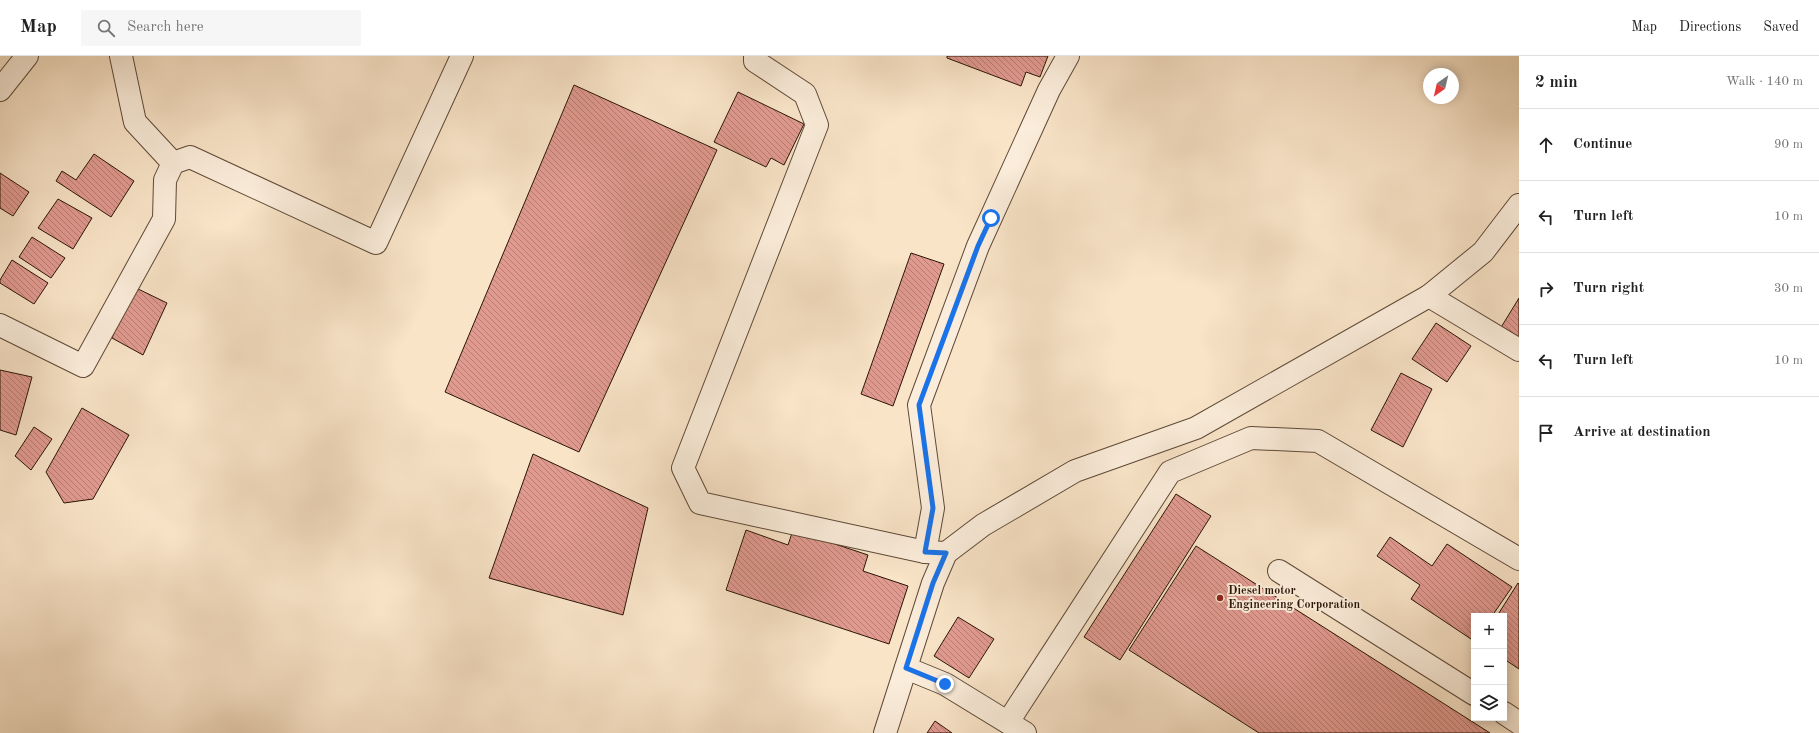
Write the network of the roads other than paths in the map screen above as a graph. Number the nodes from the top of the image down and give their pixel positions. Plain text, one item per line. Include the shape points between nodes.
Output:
1 (27, 56) edge
2 (121, 56) edge
3 (462, 56) edge
4 (755, 56) edge
5 (1068, 56) edge
6 (0, 90) edge
7 (173, 163) junction
8 (1519, 205) edge
9 (1429, 296) junction
10 (0, 324) edge
11 (1519, 350) edge
12 (925, 552) junction
13 (946, 553) junction
14 (1519, 559) edge
15 (1279, 570) dead end
16 (906, 668) junction
17 (1471, 692) edge
18 (1507, 715) edge
19 (1519, 723) edge
20 (1017, 728) edge
21 (885, 733) edge

1 - 6 street
2 - 7 street via 136,122
3 - 7 street via 376,243 190,157
4 - 12 street via 755,61 805,94 817,125 683,468 700,503
5 - 12 street via 1048,90 978,246 919,405 933,508
7 - 10 street via 165,180 164,219 83,366
8 - 9 street via 1483,252
9 - 11 street
9 - 13 street via 1196,428 1075,471 983,525
12 - 13 street
13 - 16 street via 933,583
14 - 20 street via 1318,441 1251,438 1170,472
15 - 17 street
16 - 20 street via 945,684
16 - 21 street
18 - 19 street

